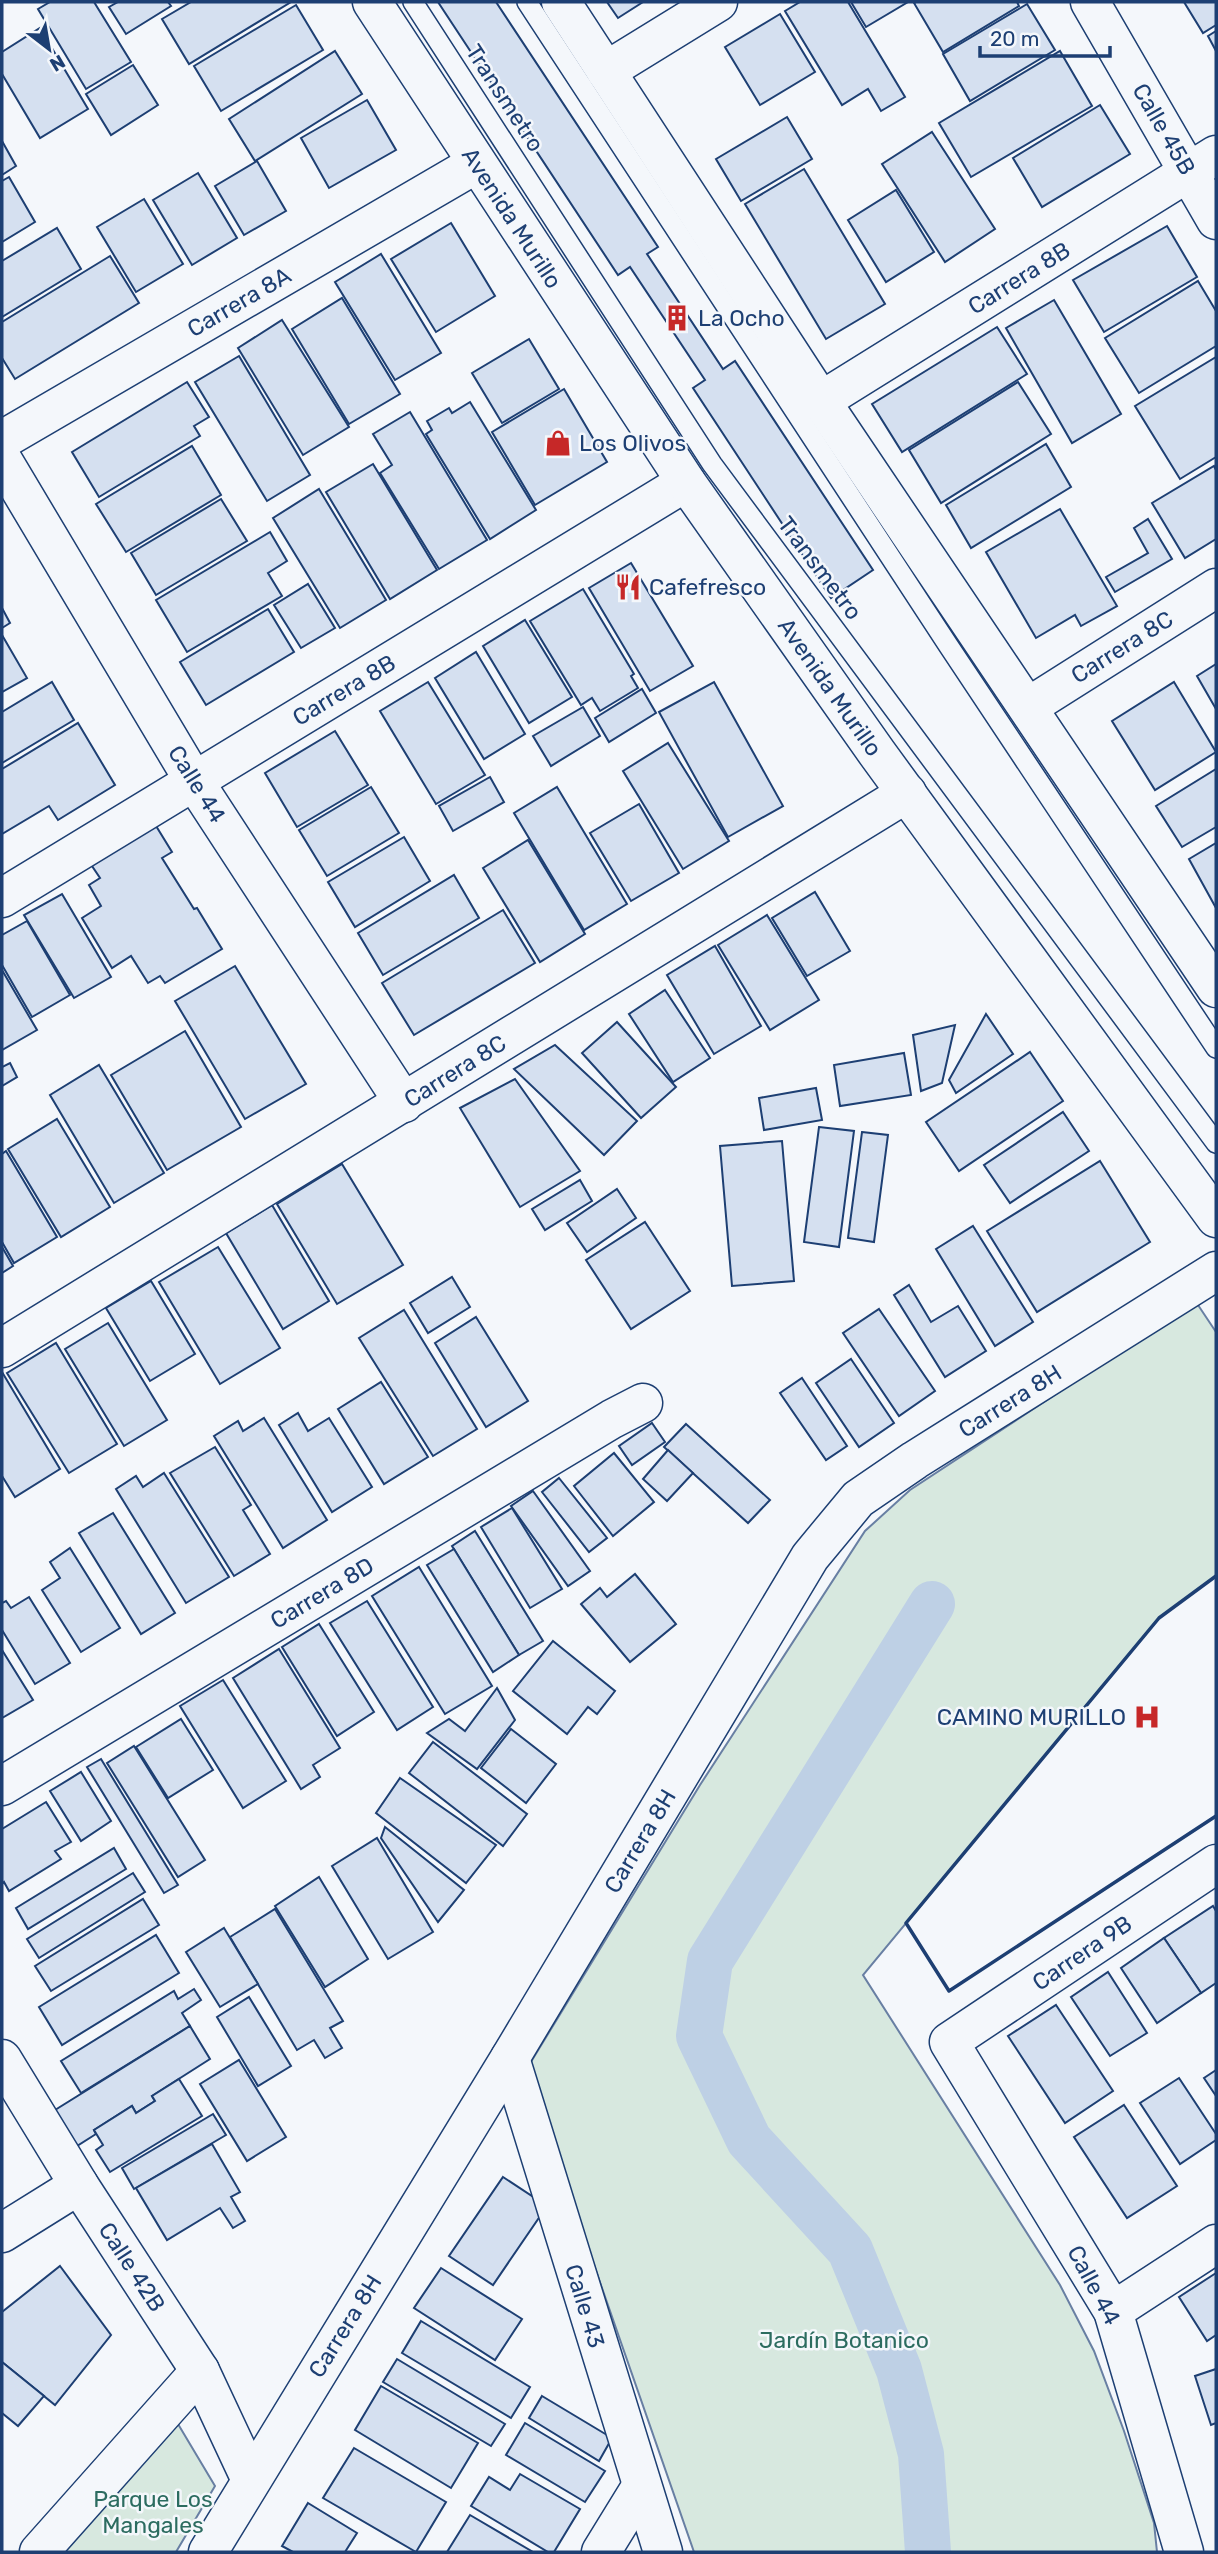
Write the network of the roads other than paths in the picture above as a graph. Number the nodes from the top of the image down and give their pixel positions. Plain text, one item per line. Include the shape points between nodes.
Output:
1 (372, 2) edge
2 (413, 2) edge
3 (527, 2) edge
4 (561, 2) edge
5 (718, 2) edge
6 (1090, 2) edge
7 (606, 71) junction
8 (1202, 163) edge
9 (476, 164) junction
10 (1216, 220) edge
11 (821, 401) junction
12 (2, 440) edge
13 (2, 459) edge
14 (686, 482) junction
15 (1216, 587) edge
16 (1028, 707) junction
17 (194, 781) junction
18 (907, 793) junction
19 (2, 898) edge
20 (1216, 988) edge
21 (1216, 1048) edge
22 (404, 1103) junction
23 (1216, 1143) edge
24 (1216, 1218) edge
25 (1216, 1271) edge
26 (2, 1348) edge
27 (643, 1403) dead end
28 (2, 1786) edge
29 (1216, 1864) edge
30 (949, 2042) joint
31 (510, 2058) junction
32 (2, 2059) edge
33 (79, 2185) junction
34 (2, 2233) edge
35 (1216, 2244) edge
36 (1113, 2311) junction
37 (200, 2371) junction
38 (251, 2480) junction
39 (641, 2487) junction
40 (39, 2552) edge
41 (208, 2552) edge
42 (601, 2552) edge
43 (663, 2552) edge
44 (1184, 2552) edge

1 - 9 street, Avenida Murillo
2 - 23 lane, Transmetro via 712,464
3 - 21 lane
4 - 7 street
5 - 7 street
6 - 8 street, Calle 45B
7 - 11 street
8 - 10 street, Calle 45B
8 - 11 street, Carrera 8B
9 - 12 street, Carrera 8A
9 - 14 street, Avenida Murillo
11 - 16 street
13 - 17 street, Calle 44
14 - 17 street, Carrera 8B
14 - 18 street, Avenida Murillo
15 - 16 street, Carrera 8C
16 - 20 street
17 - 19 street, Carrera 8B
17 - 22 street, Calle 44
18 - 22 street, Carrera 8C
18 - 24 street, Avenida Murillo
22 - 26 street, Carrera 8C
25 - 31 street, Carrera 8H via 858,1499 810,1558
27 - 28 street, Carrera 8D
29 - 30 street, Carrera 9B
30 - 36 street, Calle 44
31 - 38 street, Carrera 8H
31 - 39 street, Calle 43
32 - 33 street, Calle 42B
33 - 34 street
33 - 37 street, Calle 42B
35 - 36 street
36 - 44 street, Calle 44
37 - 38 street, Calle 42B
37 - 40 street
38 - 41 street, Carrera 8H
39 - 42 street
39 - 43 street, Calle 43

